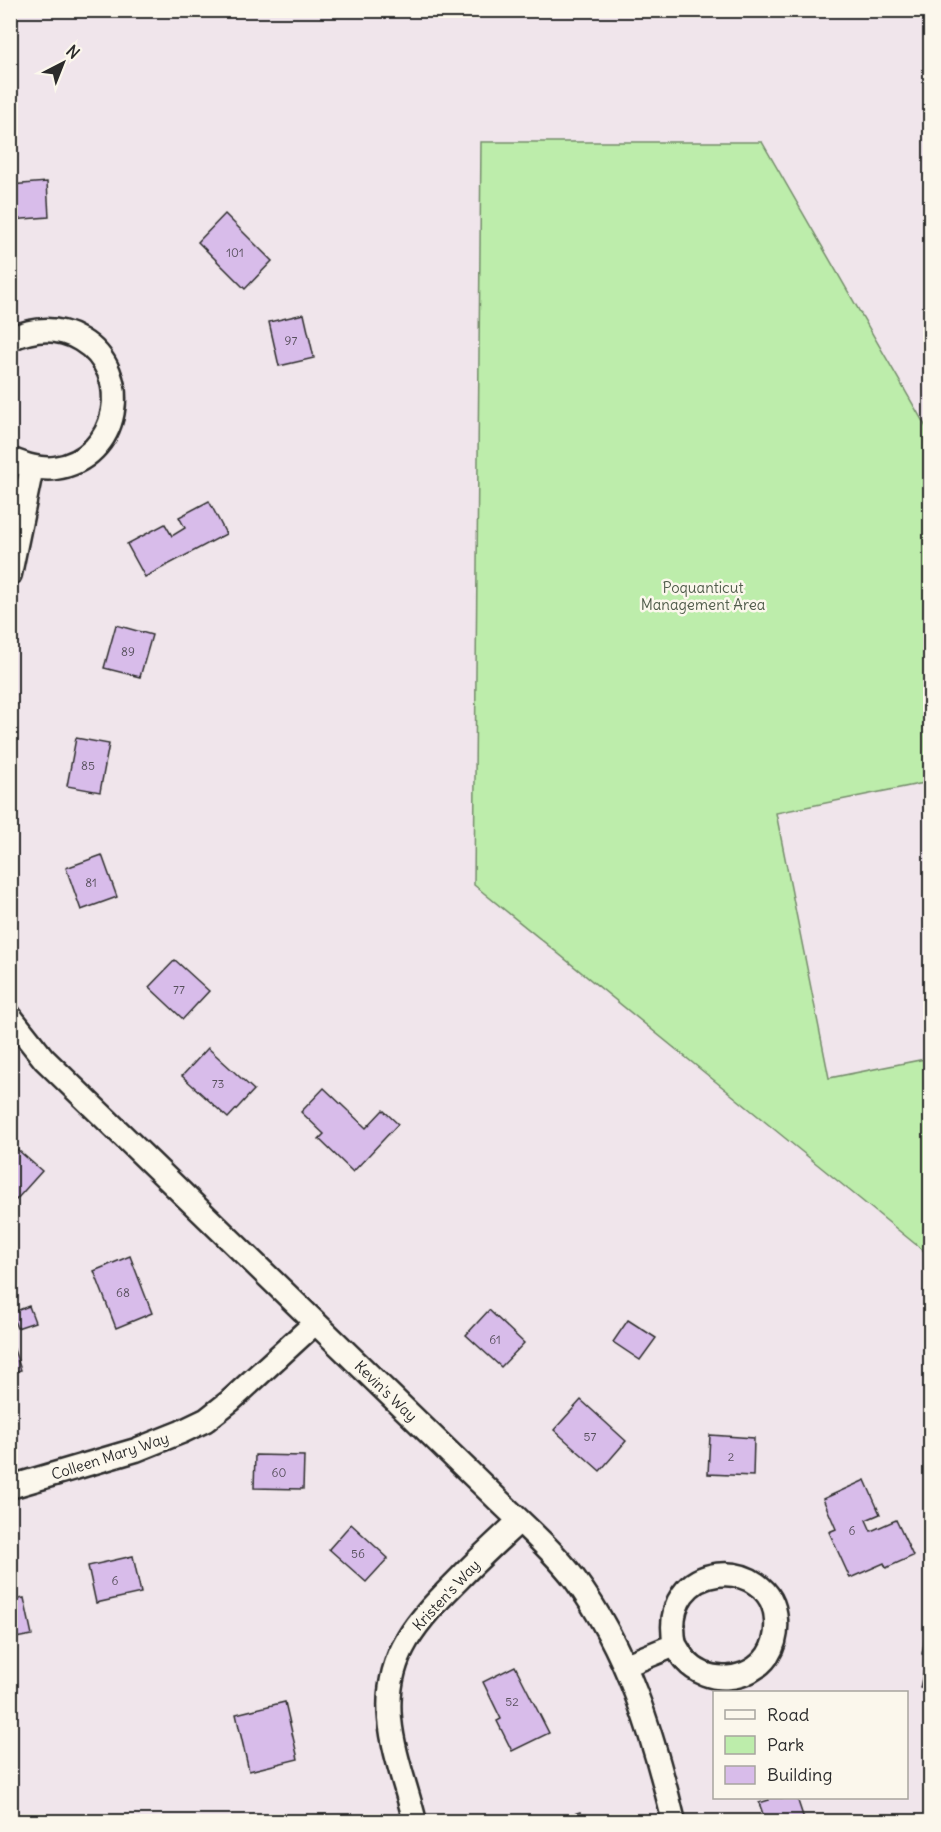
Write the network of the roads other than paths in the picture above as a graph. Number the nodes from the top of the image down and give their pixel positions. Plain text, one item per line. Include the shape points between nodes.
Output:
1 (10, 339) edge
2 (10, 459) edge
3 (32, 467) junction
4 (10, 574) edge
5 (10, 1016) edge
6 (315, 1323) junction
7 (10, 1487) edge
8 (519, 1521) junction
9 (675, 1645) junction
10 (626, 1665) junction
11 (415, 1821) edge
12 (674, 1821) edge

1 - 3 street via 49,329 71,334 91,346 105,363 113,384 115,406 109,428 96,447 78,461 56,468
2 - 3 street
3 - 4 street
5 - 6 street, Kevin's Way via 44,1059
6 - 7 street, Colleen Mary Way via 206,1420 136,1450
6 - 8 street, Kevin's Way
8 - 10 street, Kevin's Way via 573,1577
8 - 11 street, Kristen's Way via 418,1622 394,1668 390,1720
9 - 9 street via 698,1671 723,1678 748,1673 762,1663 777,1633 770,1599 744,1577 710,1575 682,1595 674,1611
9 - 10 street
10 - 12 street, Kevin's Way via 654,1742

